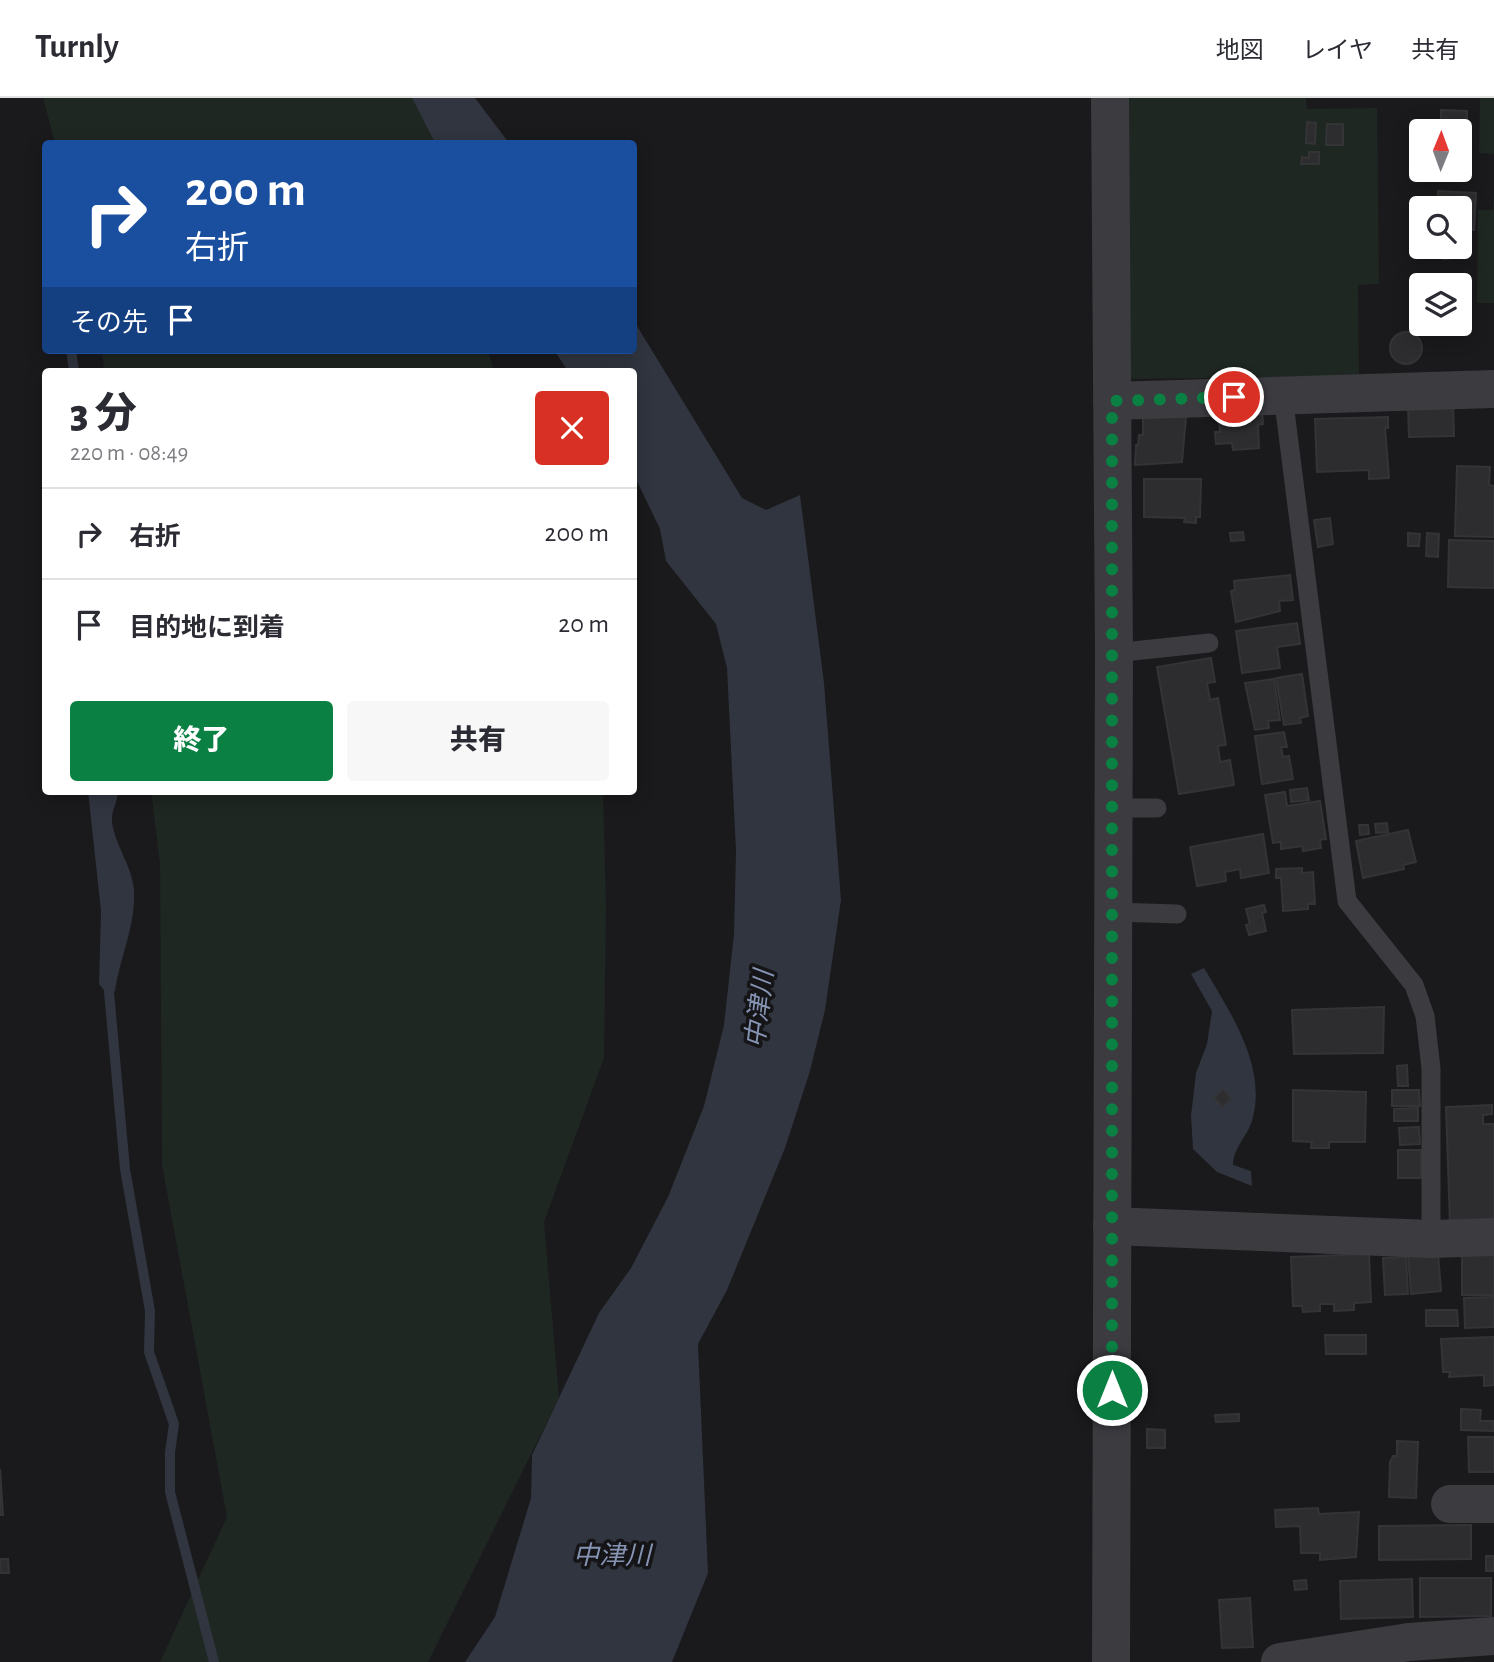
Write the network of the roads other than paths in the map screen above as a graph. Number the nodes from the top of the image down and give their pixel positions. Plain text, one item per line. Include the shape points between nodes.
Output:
1 (1110, 98) edge
2 (1494, 389) edge
3 (1283, 395) junction
4 (1112, 401) junction
5 (1209, 643) dead end
6 (1114, 653) junction
7 (1114, 807) junction
8 (1157, 808) dead end
9 (1114, 912) junction
10 (1177, 914) dead end
11 (1112, 1226) junction
12 (1494, 1237) edge
13 (1431, 1239) junction
14 (1450, 1504) dead end
15 (1494, 1504) edge
16 (1494, 1636) edge
17 (1111, 1662) edge
18 (1280, 1662) edge

1 - 4 street
2 - 3 street
3 - 4 street
3 - 13 lane via 1347,901 1414,985 1425,1016 1431,1068
4 - 6 street
5 - 6 lane
6 - 7 street
7 - 8 lane
7 - 9 street
9 - 10 lane
9 - 11 street
11 - 13 street
11 - 17 street
12 - 13 street
14 - 15 street
16 - 18 street via 1409,1642

